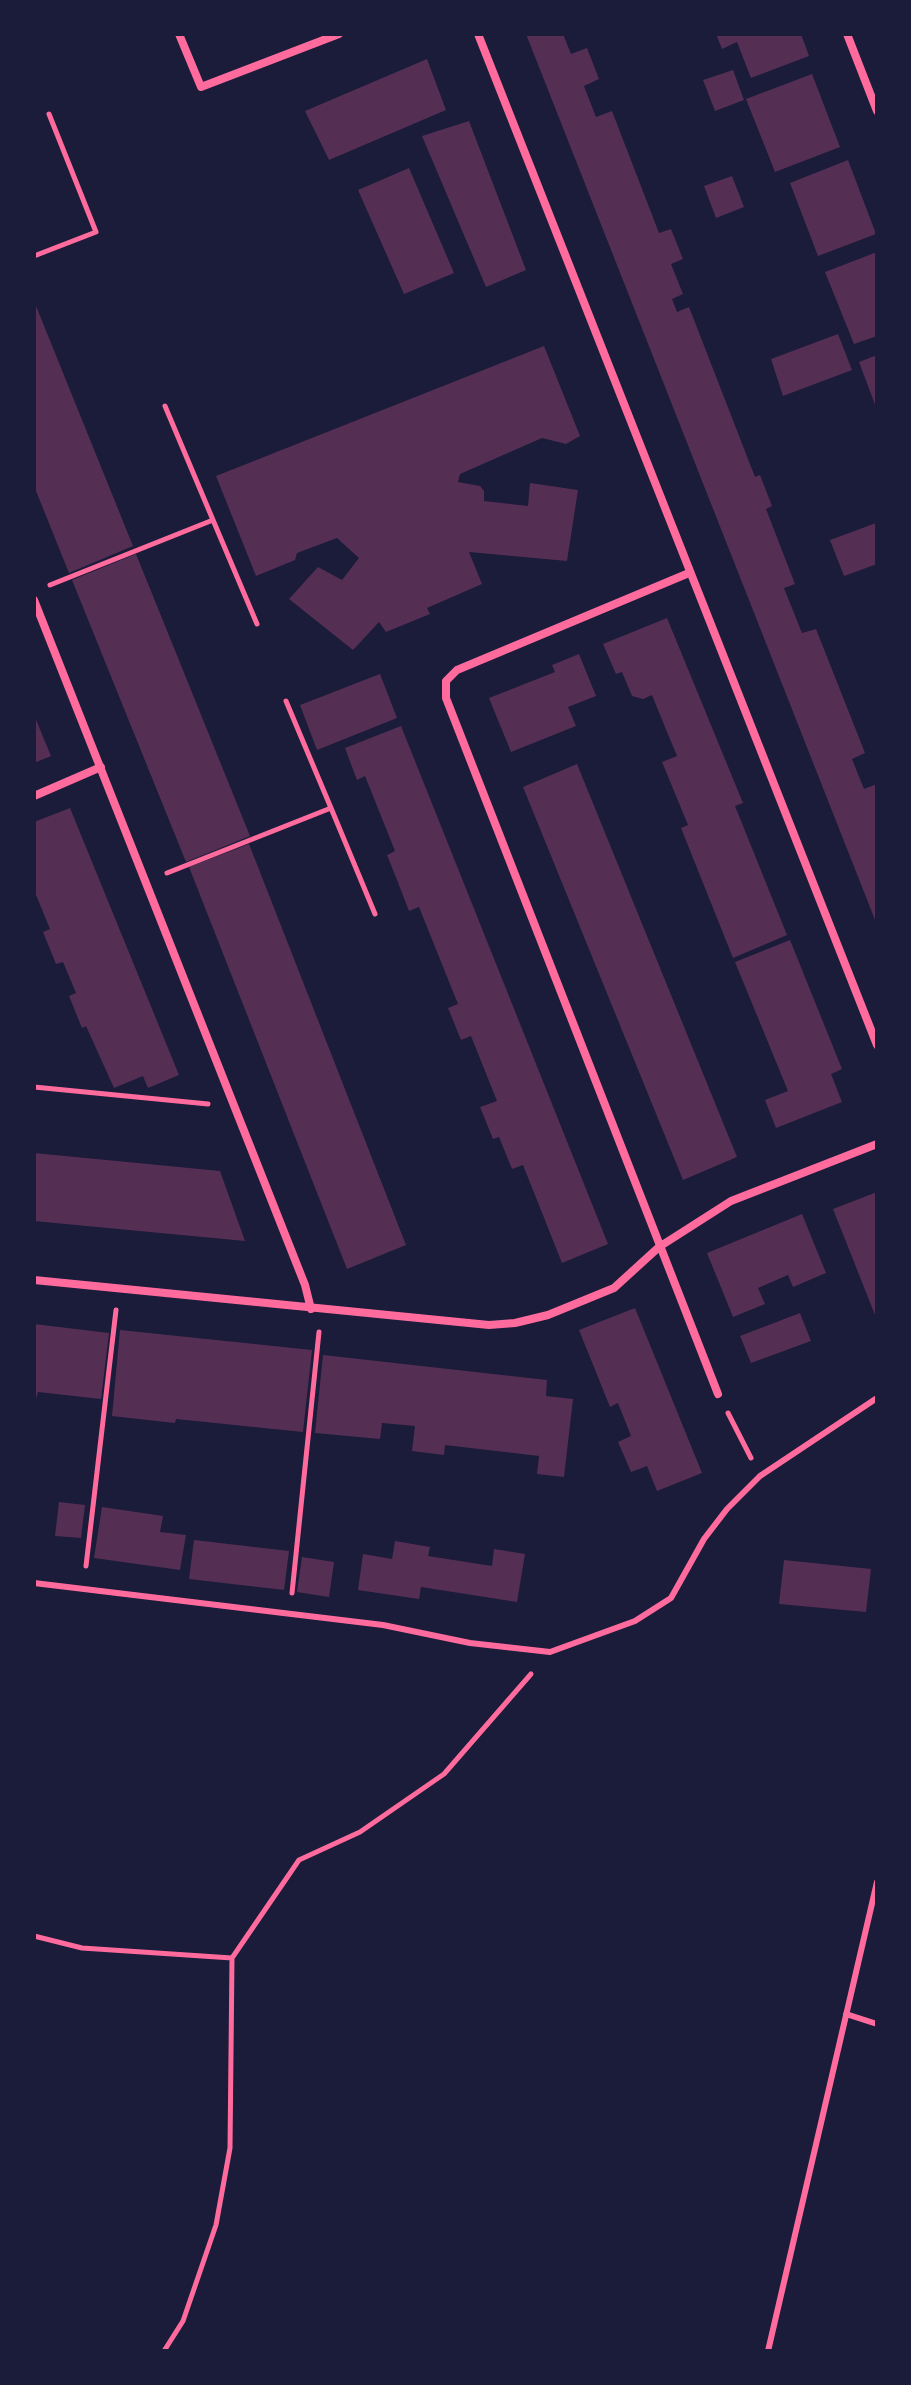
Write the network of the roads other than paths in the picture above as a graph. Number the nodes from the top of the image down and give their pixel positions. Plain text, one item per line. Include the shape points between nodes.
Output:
1 (179, 34) edge
2 (339, 34) edge
3 (478, 34) edge
4 (847, 34) edge
5 (877, 111) edge
6 (689, 573) junction
7 (34, 600) edge
8 (101, 767) junction
9 (34, 796) edge
10 (877, 1045) edge
11 (877, 1144) edge
12 (659, 1247) junction
13 (34, 1280) edge
14 (311, 1309) junction
15 (718, 1394) road end
16 (877, 1398) edge
17 (34, 1583) edge
18 (877, 1882) edge
19 (846, 2014) junction
20 (877, 2024) edge
21 (768, 2351) edge

1 - 2 street via 201,87
3 - 6 street
4 - 5 street
6 - 10 street
6 - 12 street via 457,670 446,681 446,698
7 - 8 street
8 - 9 street
8 - 14 street
11 - 12 street via 731,1201
12 - 14 street via 614,1288 515,1323
12 - 15 street
13 - 14 street
16 - 17 lane via 760,1476 704,1539 671,1598 635,1621 550,1652 383,1625
18 - 19 lane
19 - 20 lane
19 - 21 lane

